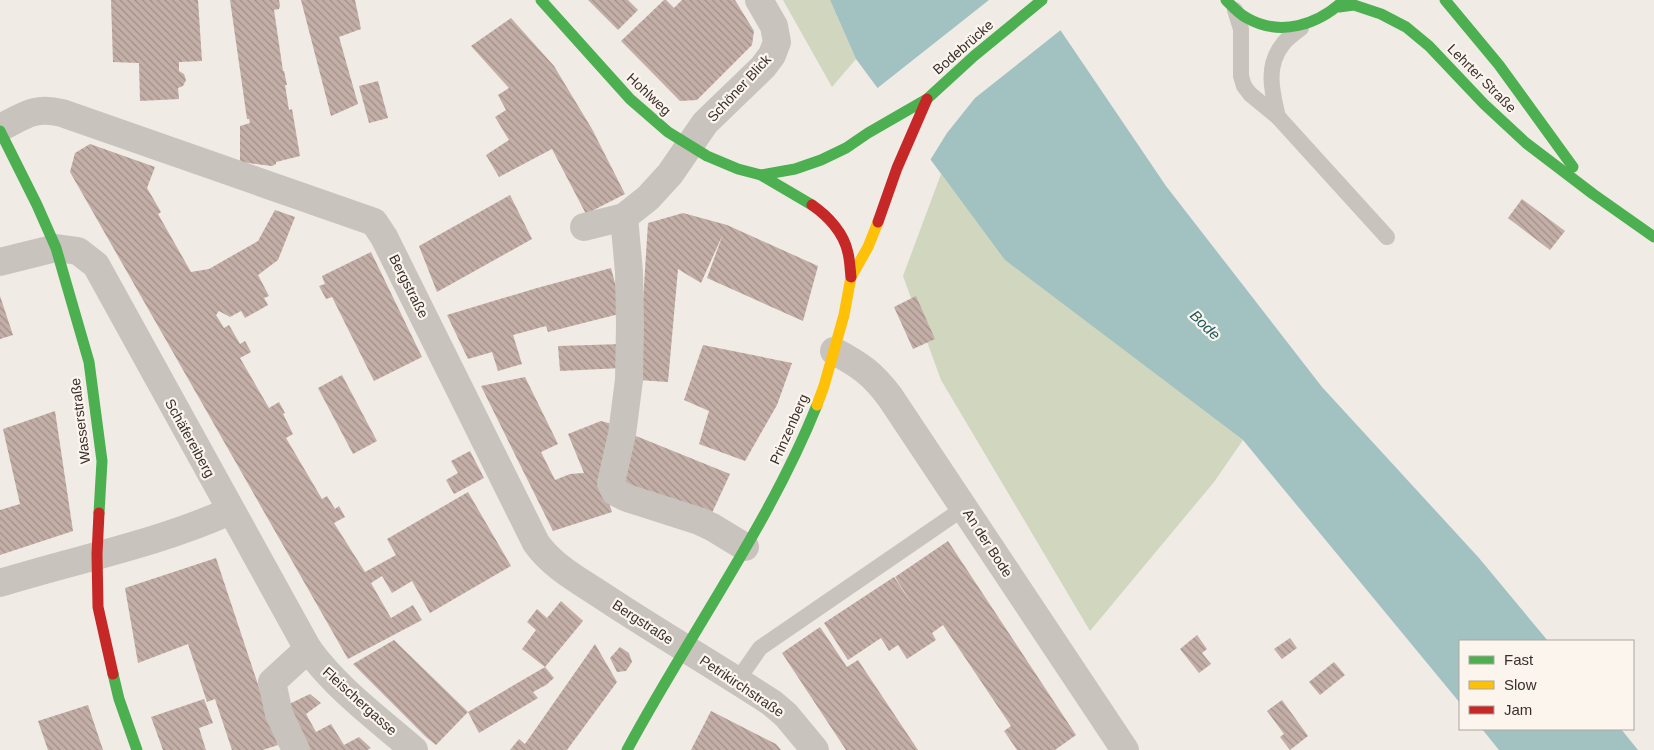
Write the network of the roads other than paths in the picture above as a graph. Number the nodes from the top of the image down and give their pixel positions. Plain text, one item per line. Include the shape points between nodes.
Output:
1 (541, 0) edge
2 (759, 0) edge
3 (1042, 0) edge
4 (1445, 0) edge
5 (1341, 3) edge
6 (1230, 4) edge
7 (1304, 26) junction
8 (927, 99) junction
9 (1278, 117) junction
10 (0, 129) edge
11 (690, 146) junction
12 (761, 175) junction
13 (1593, 194) junction
14 (624, 217) junction
15 (584, 226) dead end
16 (1387, 237) dead end
17 (1654, 237) edge
18 (56, 248) junction
19 (0, 262) edge
20 (851, 277) junction
21 (834, 351) junction
22 (964, 508) junction
23 (230, 510) junction
24 (745, 547) junction
25 (97, 554) junction
26 (0, 583) edge
27 (685, 648) junction
28 (308, 649) junction
29 (738, 681) junction
30 (137, 750) edge
31 (296, 750) edge
32 (414, 750) edge
33 (627, 750) edge
34 (815, 750) edge
35 (1125, 750) edge

1 - 11 main road, Hohlweg via 630,99 668,132
2 - 11 street, Schöner Blick via 774,26 777,42 772,55 714,113
3 - 8 main road, Bodebrücke
4 - 13 main road, Lehrter Straße via 1499,65
5 - 7 main road via 1322,18
5 - 13 main road, Lehrter Straße via 1382,14 1406,28 1429,46 1484,104 1526,142
6 - 7 main road via 1258,23 1285,28
6 - 9 lane via 1241,29 1244,86
7 - 9 lane via 1283,44 1272,67 1270,83
8 - 12 main road, Hohlweg via 821,160
8 - 20 main road, Prinzenberg via 875,229
9 - 16 lane
10 - 18 main road, Wasserstraße
10 - 27 street, Bergstraße via 33,112 47,109 62,112 374,222 544,554 557,566
11 - 12 main road, Hohlweg via 730,166
11 - 14 street, Schöner Blick via 648,198
12 - 20 main road, Hohlweg via 819,210 832,222 848,251
13 - 17 main road, Lehrter Straße
14 - 15 street
14 - 24 street via 629,272 629,380 611,483 615,492 627,498 699,521
18 - 19 street
18 - 23 street, Schäfereiberg via 78,251 96,265
18 - 25 main road, Wasserstraße via 90,372 102,461
20 - 21 main road, Prinzenberg
21 - 22 street, An der Bode via 877,379
21 - 24 main road, Prinzenberg via 807,429
22 - 29 lane via 760,648
22 - 35 street, An der Bode
23 - 25 street via 128,548
23 - 28 street, Schäfereiberg
24 - 27 main road, Prinzenberg
25 - 26 street
25 - 30 main road, Wasserstraße via 98,607 119,699
27 - 29 street, Petrikirchstraße
27 - 33 main road, Prinzenberg
28 - 31 street via 272,682 279,714
28 - 32 street, Fleischergasse via 337,683
29 - 34 street, Petrikirchstraße via 786,715

